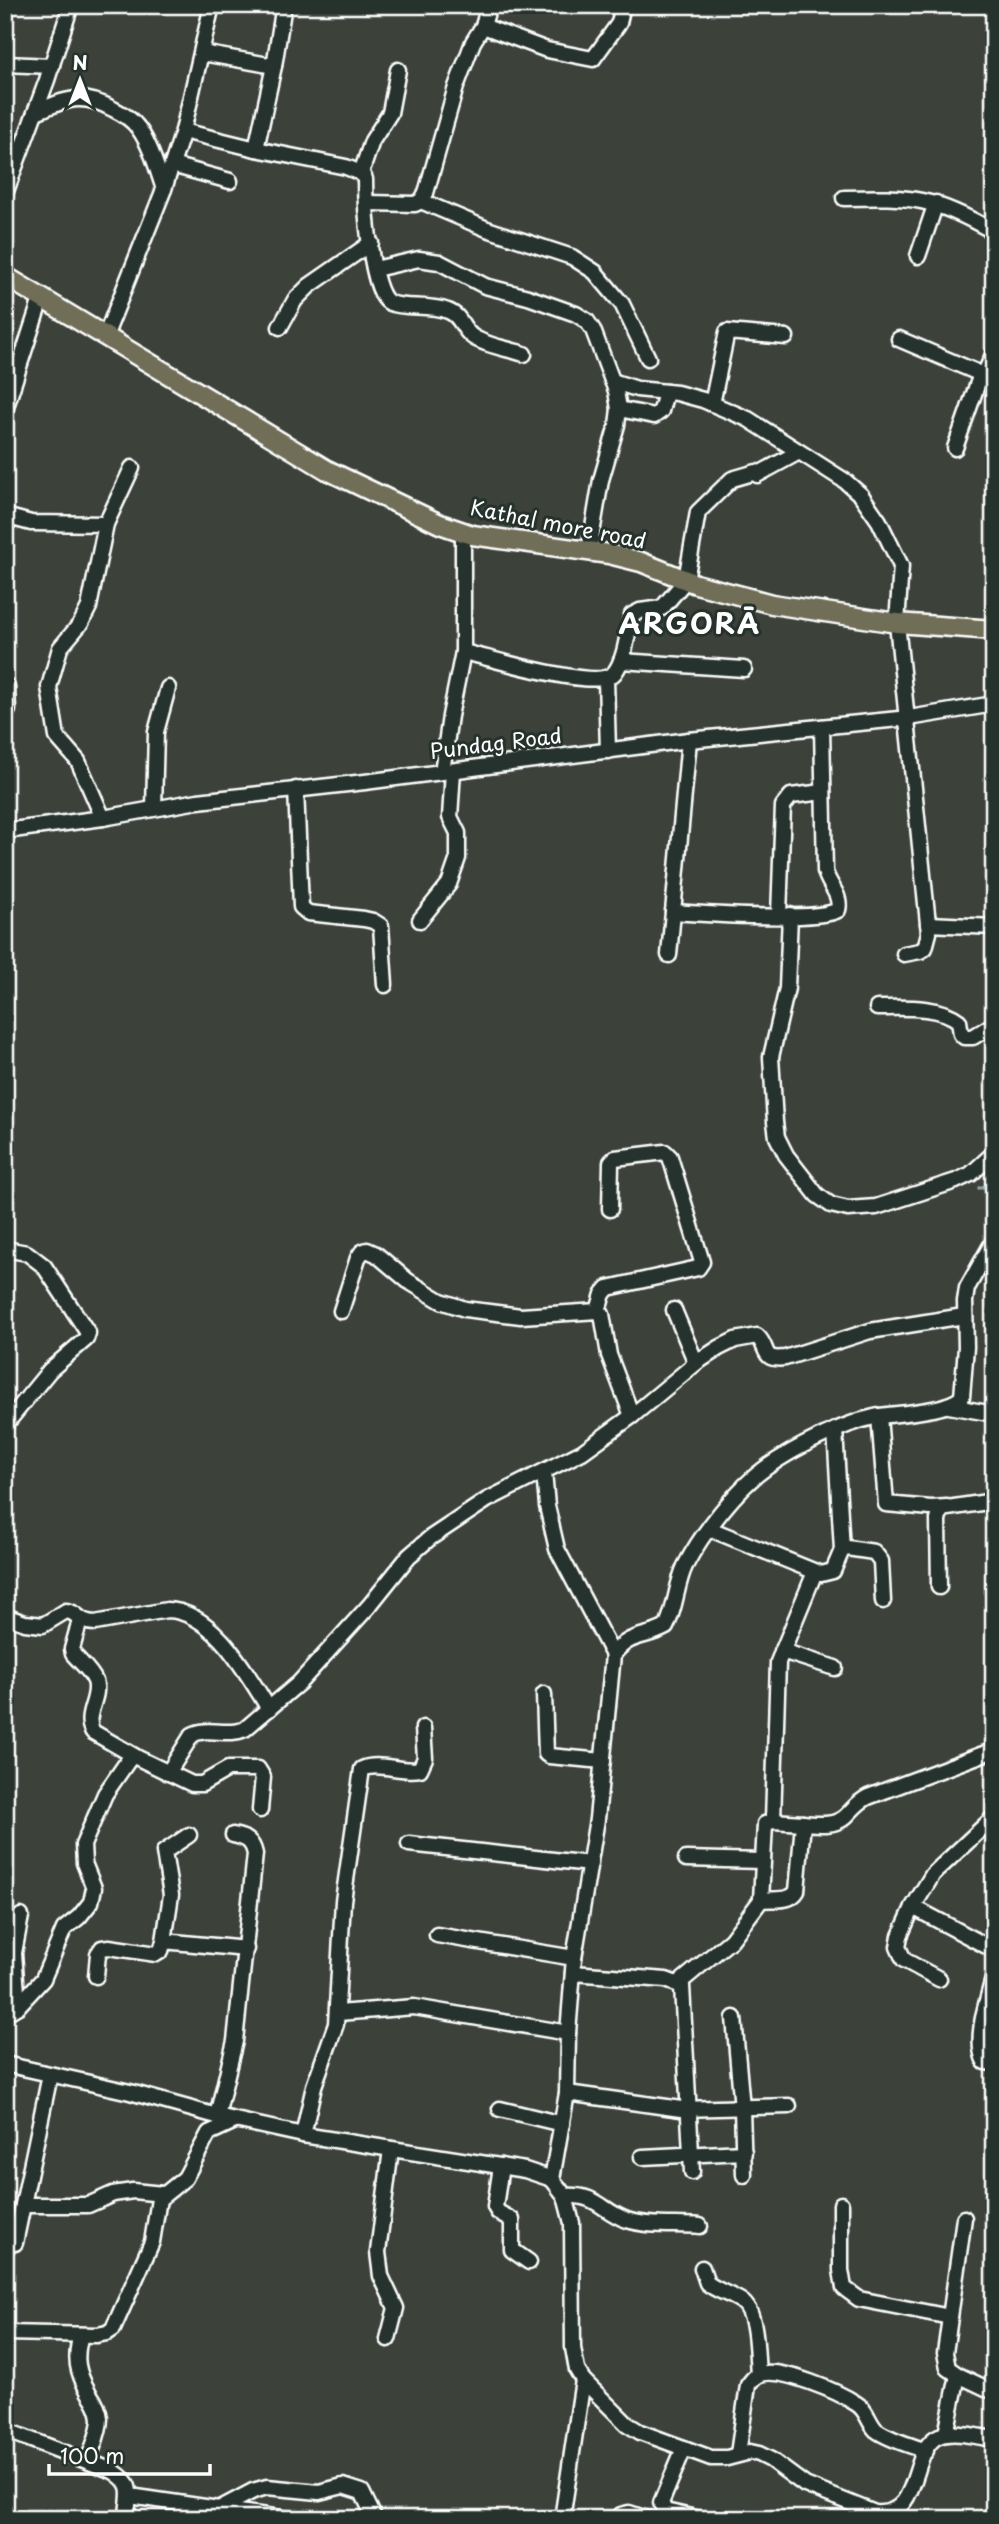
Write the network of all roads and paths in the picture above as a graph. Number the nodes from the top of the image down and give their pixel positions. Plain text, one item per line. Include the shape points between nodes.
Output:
1 (71, 5) edge
2 (212, 5) edge
3 (284, 5) edge
4 (489, 5) edge
5 (623, 5) edge
6 (483, 26) junction
7 (202, 53) junction
8 (5, 64) edge
9 (52, 66) junction
10 (274, 66) junction
11 (398, 70) dead end
12 (36, 112) junction
13 (183, 131) junction
14 (256, 149) junction
15 (172, 165) junction
16 (361, 173) junction
17 (230, 181) dead end
18 (164, 189) junction
19 (5, 194) edge
20 (844, 198) dead end
21 (421, 201) junction
22 (367, 203) junction
23 (936, 203) junction
24 (994, 232) edge
25 (371, 243) junction
26 (918, 256) dead end
27 (375, 269) junction
28 (5, 276) edge
29 (41, 299) junction
30 (280, 327) dead end
31 (104, 337) junction
32 (786, 337) dead end
33 (899, 339) dead end
34 (994, 353) edge
35 (524, 354) dead end
36 (648, 358) dead end
37 (981, 374) junction
38 (612, 381) junction
39 (666, 392) junction
40 (712, 404) junction
41 (619, 409) junction
42 (5, 410) edge
43 (955, 449) dead end
44 (799, 452) junction
45 (132, 468) dead end
46 (5, 516) edge
47 (106, 524) junction
48 (463, 532) junction
49 (589, 551) junction
50 (686, 580) junction
51 (897, 624) junction
52 (994, 630) edge
53 (463, 652) junction
54 (621, 661) junction
55 (744, 669) dead end
56 (606, 678) junction
57 (7, 686) edge
58 (168, 688) dead end
59 (994, 704) edge
60 (5, 714) edge
61 (909, 718) junction
62 (822, 727) junction
63 (689, 740) junction
64 (608, 751) junction
65 (447, 771) junction
66 (296, 789) junction
67 (823, 792) junction
68 (154, 808) junction
69 (103, 818) junction
70 (5, 831) edge
71 (673, 912) junction
72 (785, 915) junction
73 (420, 920) dead end
74 (928, 924) junction
75 (994, 927) edge
76 (904, 954) dead end
77 (669, 955) dead end
78 (385, 985) dead end
79 (877, 1008) dead end
80 (994, 1024) edge
81 (994, 1153) edge
82 (610, 1209) dead end
83 (994, 1240) edge
84 (5, 1249) edge
85 (988, 1258) edge
86 (674, 1310) dead end
87 (341, 1311) dead end
88 (598, 1311) junction
89 (964, 1316) junction
90 (696, 1363) junction
91 (949, 1406) junction
92 (994, 1414) edge
93 (632, 1416) junction
94 (879, 1416) junction
95 (5, 1425) edge
96 (835, 1430) junction
97 (544, 1472) junction
98 (994, 1502) edge
99 (947, 1507) junction
100 (710, 1529) junction
101 (842, 1550) junction
102 (815, 1572) junction
103 (939, 1587) dead end
104 (883, 1601) dead end
105 (5, 1616) edge
106 (80, 1620) junction
107 (782, 1651) junction
108 (612, 1655) junction
109 (835, 1668) dead end
110 (544, 1694) dead end
111 (269, 1709) junction
112 (423, 1728) dead end
113 (994, 1750) edge
114 (132, 1755) junction
115 (603, 1761) junction
116 (168, 1773) junction
117 (260, 1810) dead end
118 (993, 1818) edge
119 (774, 1821) junction
120 (803, 1823) junction
121 (189, 1835) dead end
122 (233, 1835) dead end
123 (409, 1844) dead end
124 (686, 1859) dead end
125 (762, 1861) junction
126 (590, 1864) junction
127 (761, 1900) junction
128 (914, 1907) junction
129 (21, 1916) dead end
130 (437, 1935) dead end
131 (164, 1941) junction
132 (246, 1949) junction
133 (994, 1950) edge
134 (574, 1965) junction
135 (994, 1975) edge
136 (96, 1976) dead end
137 (939, 1979) dead end
138 (678, 1984) junction
139 (11, 2010) edge
140 (338, 2013) junction
141 (734, 2018) dead end
142 (568, 2033) junction
143 (994, 2063) edge
144 (5, 2064) edge
145 (50, 2075) junction
146 (567, 2094) junction
147 (789, 2106) dead end
148 (742, 2108) junction
149 (500, 2109) dead end
150 (689, 2109) junction
151 (217, 2116) junction
152 (237, 2120) junction
153 (562, 2124) junction
154 (303, 2135) junction
155 (391, 2150) junction
156 (744, 2152) junction
157 (691, 2154) junction
158 (642, 2157) dead end
159 (501, 2166) junction
160 (692, 2172) dead end
161 (744, 2175) dead end
162 (552, 2179) junction
163 (163, 2194) junction
164 (565, 2196) junction
165 (841, 2204) dead end
166 (23, 2205) junction
167 (964, 2218) dead end
168 (700, 2225) dead end
169 (15, 2243) dead end
170 (529, 2262) dead end
171 (702, 2268) dead end
172 (950, 2317) junction
173 (5, 2333) edge
174 (81, 2335) junction
175 (388, 2339) dead end
176 (758, 2374) junction
177 (958, 2375) junction
178 (583, 2379) junction
179 (994, 2392) edge
180 (5, 2430) edge
181 (946, 2434) junction
182 (994, 2439) edge
183 (684, 2448) junction
184 (926, 2451) junction
185 (738, 2454) junction
186 (88, 2461) junction
187 (130, 2496) junction
188 (219, 2509) junction
189 (662, 2515) edge
190 (892, 2515) edge
191 (127, 2519) edge
192 (288, 2519) edge
193 (376, 2519) edge
194 (562, 2519) edge
195 (619, 2519) edge
196 (647, 2519) edge
197 (700, 2519) edge

1 - 9 street
2 - 7 street
3 - 10 street
4 - 6 street
5 - 6 street via 619,23 593,59 547,50
6 - 21 street via 456,87
7 - 10 street
7 - 13 street
8 - 9 street
9 - 12 street
10 - 14 street
11 - 16 street via 390,113 372,141
12 - 18 street via 82,98 100,102 128,118 149,148
12 - 19 street
13 - 14 street
13 - 15 street
14 - 16 street
15 - 17 street
15 - 18 street
16 - 22 street
18 - 31 street
20 - 23 street via 898,196
21 - 22 street
21 - 36 street via 572,257 595,272 622,304
22 - 25 street
23 - 24 street
23 - 26 street
25 - 27 street
25 - 30 street via 309,286
27 - 35 street via 387,301 445,309 476,339
27 - 38 street via 433,260 485,286 576,314 593,330
28 - 29 main road, Kathal more road
29 - 31 main road, Kathal more road
29 - 42 street
31 - 48 main road, Kathal more road via 327,470
32 - 40 street via 727,332
33 - 37 street
34 - 37 street
37 - 43 street
38 - 39 street
38 - 41 street
39 - 40 street
39 - 41 street via 661,411 654,416
40 - 44 street via 748,419
41 - 49 street
44 - 50 street via 757,474 732,479 698,512
44 - 51 street via 856,489 879,521 901,566
45 - 47 street
46 - 47 street via 31,523
47 - 69 street via 91,602 60,648 49,687 57,737 78,761
48 - 49 main road, Kathal more road
48 - 53 street
49 - 50 main road, Kathal more road via 641,562
50 - 51 main road, Kathal more road via 772,604
50 - 54 street via 662,608 632,615
51 - 52 main road, Kathal more road
51 - 61 street
53 - 56 street via 537,672
53 - 65 street via 450,716
54 - 55 street
54 - 56 street
56 - 64 street
57 - 60 street
58 - 68 street via 156,732
59 - 61 street, Pundag Road
61 - 62 street, Pundag Road
61 - 74 street
62 - 63 street, Pundag Road
62 - 67 street
63 - 64 street, Pundag Road
63 - 71 street
64 - 65 street, Pundag Road
65 - 66 street, Pundag Road
65 - 73 street via 450,817 458,833 457,858 449,884
66 - 68 street, Pundag Road
66 - 78 street via 301,907 308,913 364,919 381,926
67 - 72 street via 791,796 783,806
67 - 72 street via 825,870 839,908 835,913
68 - 69 street, Pundag Road
69 - 70 street, Pundag Road
71 - 72 street
71 - 77 street
72 - 81 street via 788,988 771,1065 777,1137 817,1195 831,1205 860,1210 964,1178
74 - 75 street
74 - 76 street via 925,948
79 - 80 street via 950,1015 959,1021 964,1037 973,1037
82 - 88 street via 615,1158 665,1152 702,1262 697,1269 606,1290
83 - 85 street
84 - 95 street via 37,1258 88,1333
85 - 89 street via 967,1288
86 - 90 street
87 - 88 street via 358,1258 368,1251 418,1288 465,1309 521,1316
88 - 93 street
89 - 90 street via 870,1331 785,1359 767,1356 760,1339 749,1337
89 - 91 street via 964,1389 962,1397
90 - 93 street
91 - 92 street
91 - 94 street
93 - 97 street via 582,1452
94 - 96 street
94 - 99 street via 886,1504
96 - 100 street via 767,1467 736,1495
96 - 101 street
97 - 108 street via 557,1549
97 - 111 street via 478,1506 418,1548 299,1683
98 - 99 street
99 - 103 street via 941,1509 938,1520
100 - 102 street
100 - 108 street via 684,1569 666,1627 630,1638
101 - 102 street via 831,1573
101 - 104 street via 866,1549 879,1555
102 - 107 street
105 - 106 street via 43,1625 70,1611
106 - 111 street via 95,1623 167,1610 189,1616 217,1633
106 - 114 street via 72,1649 96,1685 90,1727
107 - 109 street
107 - 119 street via 776,1679
108 - 115 street
110 - 115 street via 546,1754
111 - 116 street via 238,1732 192,1735
112 - 140 street via 425,1758 420,1769 362,1769 342,1910
113 - 120 street via 859,1801 836,1822
114 - 116 street
114 - 139 street via 105,1794 83,1845 82,1857 94,1888 91,1902 64,1929 43,1979
115 - 126 street
116 - 117 street via 197,1785 228,1769 258,1769 264,1777
118 - 128 street via 933,1874
119 - 120 street
119 - 125 street via 763,1830
120 - 127 street via 797,1891 788,1899
121 - 131 street via 164,1852 171,1895
122 - 132 street via 247,1839 256,1854
123 - 126 street
124 - 125 street
125 - 127 street
126 - 134 street
127 - 138 street via 731,1940
128 - 133 street
128 - 137 street via 900,1936 899,1954
129 - 139 street
130 - 134 street
131 - 132 street
131 - 136 street via 156,1954 102,1948
132 - 151 street via 235,2040
134 - 138 street
134 - 142 street
135 - 143 street via 983,2016 981,2054 985,2062
138 - 150 street via 684,1997
140 - 142 street via 414,2007
140 - 154 street
141 - 148 street
142 - 146 street
144 - 145 street
145 - 151 street
145 - 166 street
146 - 150 street
146 - 153 street
147 - 148 street
148 - 150 street
148 - 156 street
149 - 153 street
150 - 157 street
151 - 152 street
152 - 154 street
152 - 163 street via 209,2133 185,2178
153 - 162 street
154 - 155 street
155 - 159 street
155 - 175 street via 378,2252 381,2276 396,2308
156 - 157 street
156 - 161 street
157 - 158 street
157 - 160 street
159 - 162 street
159 - 170 street via 495,2207 512,2220 512,2250
162 - 164 street
163 - 166 street via 133,2191 88,2205
163 - 174 street via 152,2242 113,2329
164 - 168 street via 586,2197 636,2222
164 - 178 street via 572,2223 573,2348
165 - 172 street via 844,2288 859,2299
166 - 169 street
167 - 172 street
171 - 176 street via 707,2283 750,2309
172 - 177 street via 945,2363
173 - 174 street
174 - 186 street via 76,2361 100,2417
176 - 184 street via 795,2378 850,2400 876,2430
176 - 185 street via 748,2385
177 - 179 street
177 - 181 street
178 - 183 street via 626,2424
178 - 194 street
180 - 186 street
181 - 182 street
181 - 184 street via 931,2441
183 - 185 street via 711,2458
183 - 189 street via 662,2497
184 - 190 street via 905,2501
185 - 190 street via 759,2454 816,2491
186 - 187 street via 125,2479
187 - 188 street
187 - 191 street
188 - 192 street
188 - 193 street via 267,2487 319,2492 343,2486 362,2492
189 - 197 street
195 - 196 street via 629,2513

